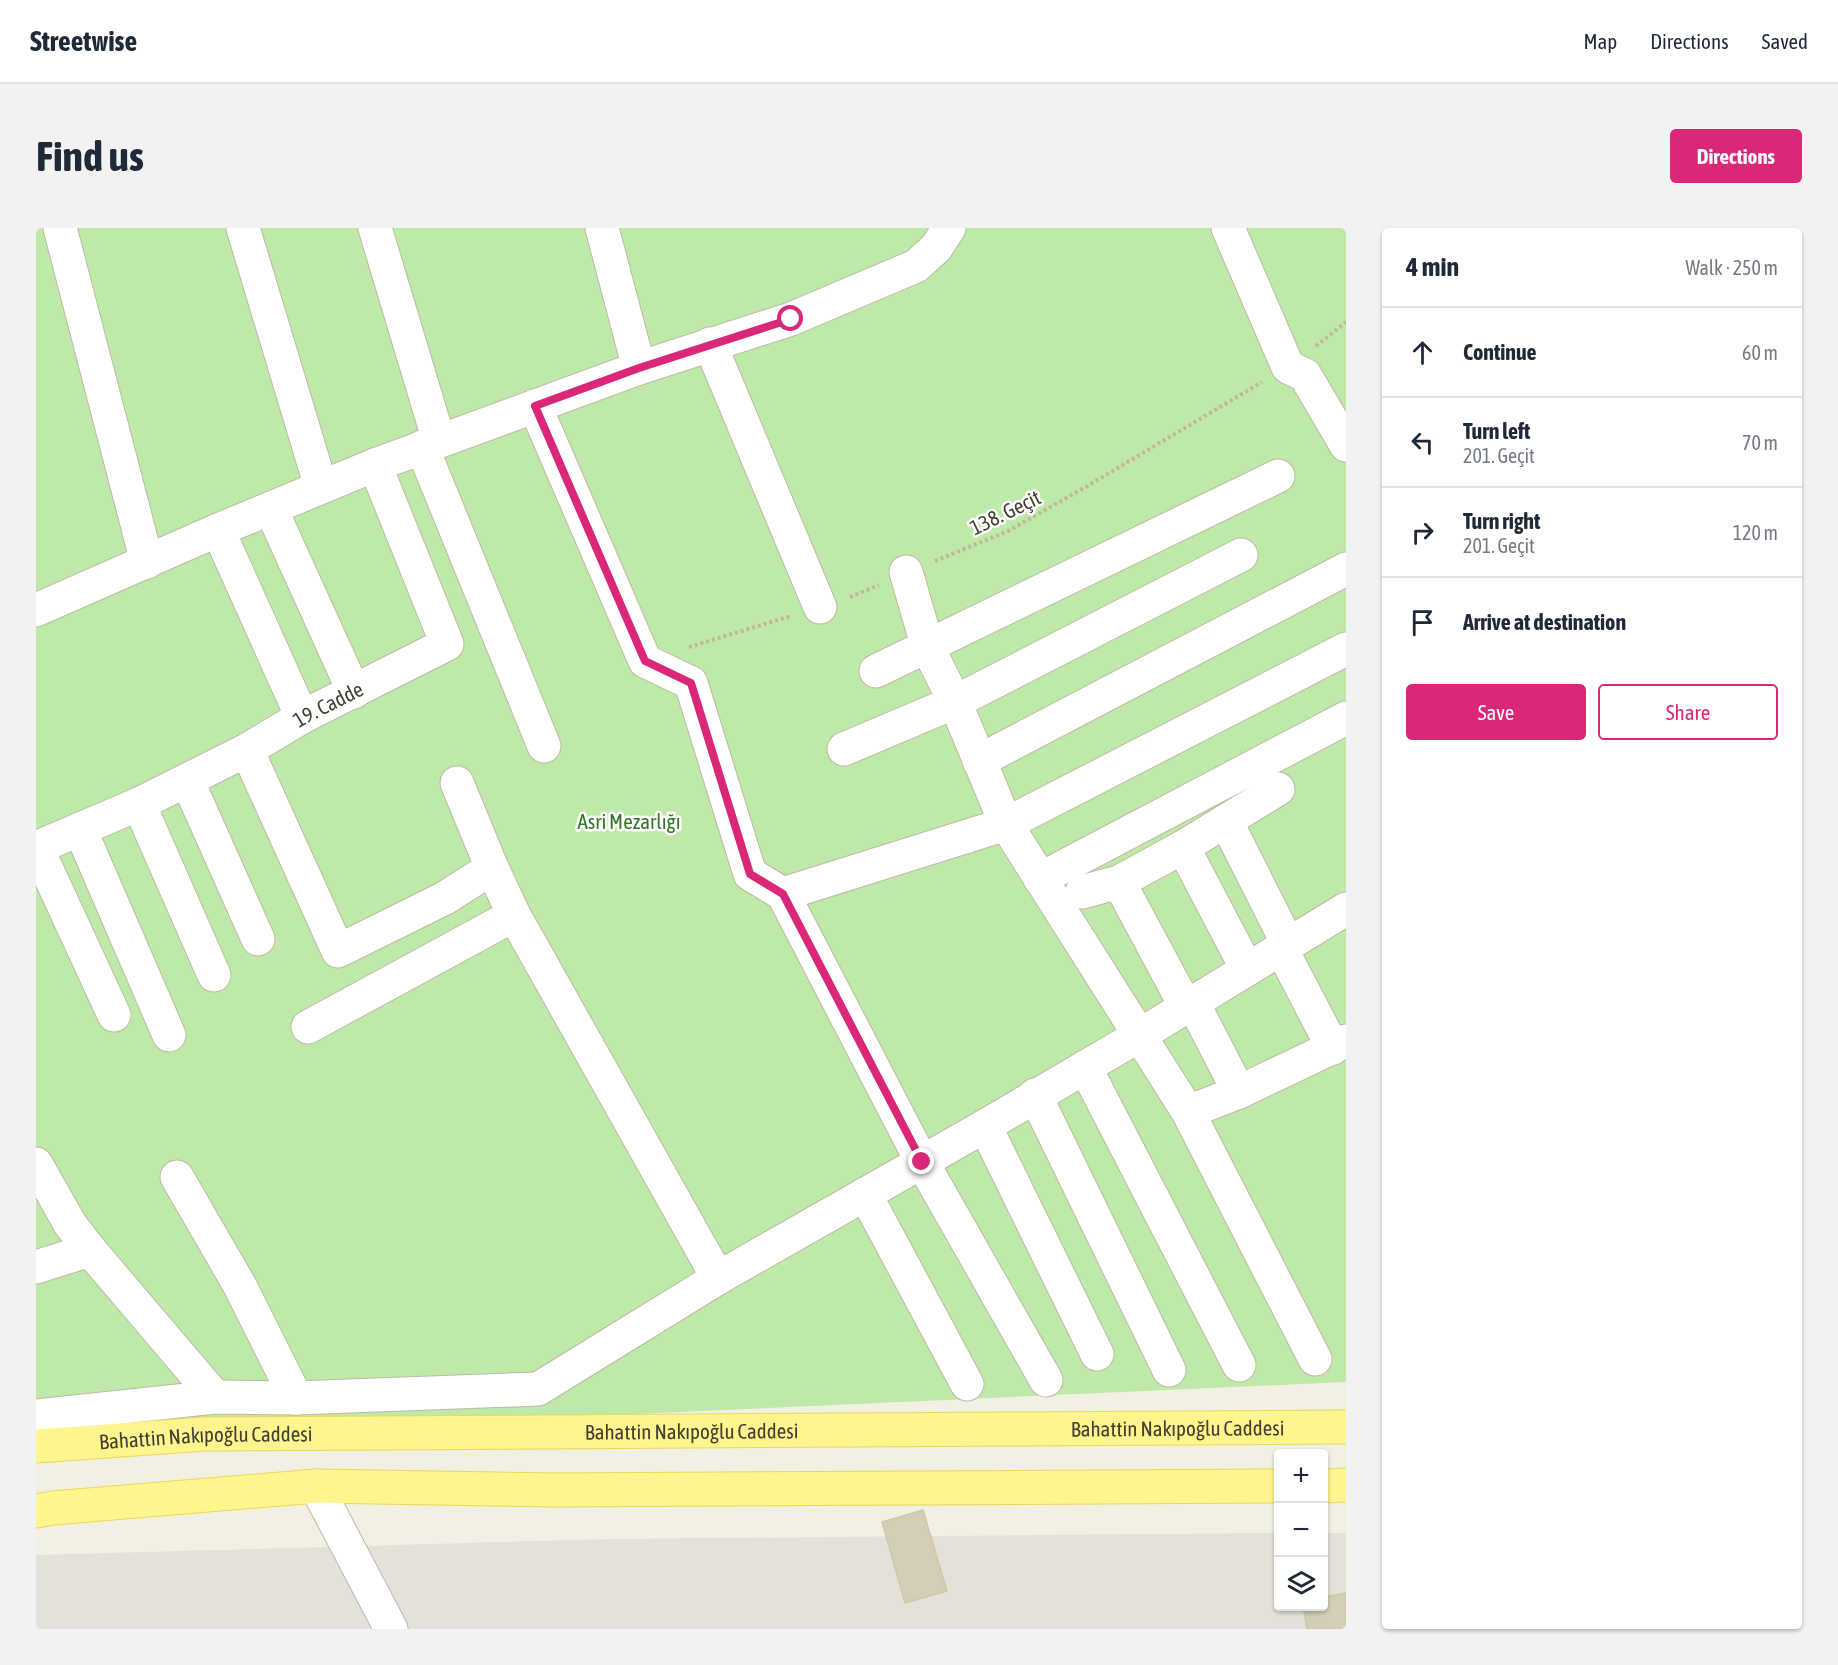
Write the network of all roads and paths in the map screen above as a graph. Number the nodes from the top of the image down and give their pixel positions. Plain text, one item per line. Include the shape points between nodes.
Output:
1 (60, 228) edge
2 (243, 228) edge
3 (375, 228) edge
4 (602, 228) edge
5 (949, 228) edge
6 (1228, 228) edge
7 (1346, 322) edge
8 (710, 344) junction
9 (1288, 367) junction
10 (639, 368) junction
11 (535, 406) junction
12 (1341, 426) edge
13 (430, 444) junction
14 (375, 465) junction
15 (1278, 476) dead end
16 (321, 487) junction
17 (271, 509) junction
18 (218, 530) junction
19 (1241, 555) dead end
20 (147, 562) junction
21 (1346, 569) edge
22 (906, 572) junction
23 (820, 607) junction
24 (36, 610) edge
25 (928, 648) junction
26 (1346, 649) edge
27 (645, 661) junction
28 (876, 671) dead end
29 (354, 692) junction
30 (955, 702) junction
31 (302, 717) junction
32 (1346, 718) edge
33 (544, 746) dead end
34 (844, 749) dead end
35 (247, 750) junction
36 (979, 761) junction
37 (187, 780) junction
38 (458, 783) dead end
39 (1278, 789) dead end
40 (139, 804) junction
41 (1226, 821) junction
42 (1006, 825) junction
43 (80, 829) junction
44 (1183, 847) junction
45 (36, 848) edge
46 (492, 868) junction
47 (1041, 879) junction
48 (1119, 882) junction
49 (1082, 892) dead end
50 (783, 894) junction
51 (445, 898) junction
52 (1346, 909) edge
53 (514, 915) junction
54 (258, 939) dead end
55 (468, 940) junction
56 (1285, 946) junction
57 (1247, 969) junction
58 (214, 975) dead end
59 (1190, 1004) junction
60 (114, 1015) dead end
61 (308, 1027) dead end
62 (169, 1035) dead end
63 (1140, 1035) junction
64 (1340, 1045) edge
65 (1085, 1067) junction
66 (1239, 1092) junction
67 (1035, 1095) junction
68 (1188, 1112) junction
69 (985, 1126) junction
70 (922, 1162) junction
71 (36, 1164) edge
72 (177, 1177) dead end
73 (865, 1194) junction
74 (90, 1250) junction
75 (36, 1267) edge
76 (718, 1278) junction
77 (1096, 1354) dead end
78 (1315, 1359) dead end
79 (1239, 1365) dead end
80 (1169, 1370) dead end
81 (1046, 1380) dead end
82 (967, 1384) dead end
83 (215, 1397) junction
84 (296, 1398) junction
85 (36, 1416) edge
86 (1346, 1427) edge
87 (36, 1446) edge
88 (1346, 1485) edge
89 (316, 1486) junction
90 (1274, 1486) edge
91 (1328, 1486) edge
92 (36, 1511) edge
93 (392, 1629) edge

1 - 20 street
2 - 16 street
3 - 13 street
4 - 10 street
5 - 8 street via 936,248 916,266 791,319
6 - 9 street
7 - 9 path, 138. Geçit
8 - 10 street
8 - 23 street
9 - 12 street via 1305,375
9 - 22 path, 138. Geçit via 1008,531
10 - 11 street
11 - 13 street
11 - 27 street
13 - 14 street
13 - 33 street
14 - 16 street
14 - 29 street, 19. Cadde via 447,644
15 - 25 street
16 - 17 street
17 - 18 street
17 - 29 street
18 - 20 street
18 - 31 street
19 - 30 street
20 - 24 street
21 - 36 street
22 - 23 path, 138. Geçit
22 - 25 street
23 - 27 path, 138. Geçit
25 - 28 street
25 - 30 street
26 - 42 street
27 - 50 street via 691,683 750,874
29 - 31 street, 19. Cadde
30 - 34 street
30 - 36 street
31 - 35 street, 19. Cadde
32 - 47 street
35 - 37 street, 19. Cadde
35 - 51 street via 338,951
36 - 42 street
37 - 40 street, 19. Cadde
37 - 54 street
38 - 46 street
39 - 41 street
40 - 43 street, 19. Cadde
40 - 58 street
41 - 44 street
41 - 56 street
42 - 47 street
42 - 50 street
43 - 45 street, 19. Cadde
43 - 62 street
44 - 48 street
44 - 57 street
45 - 60 street
46 - 51 street
46 - 53 street
47 - 63 street
48 - 49 street
48 - 59 street
50 - 70 street
51 - 55 street
52 - 56 street
53 - 55 street
53 - 76 street
55 - 61 street
56 - 57 street
56 - 64 street
57 - 59 street
59 - 63 street
59 - 66 street
63 - 65 street
63 - 68 street
64 - 66 street
65 - 67 street
65 - 79 street
66 - 68 street
67 - 69 street
67 - 80 street
68 - 78 street
69 - 70 street
69 - 77 street
70 - 73 street
70 - 81 street
71 - 74 street via 70,1224
72 - 84 street via 240,1286
73 - 76 street
73 - 82 street
74 - 75 street
74 - 83 street
76 - 84 street via 538,1389
83 - 84 street
83 - 85 street
86 - 87 main road, Bahattin Nakıpoğlu Caddesi via 205,1434
88 - 91 main road
89 - 90 main road via 554,1490
89 - 92 main road
89 - 93 street

